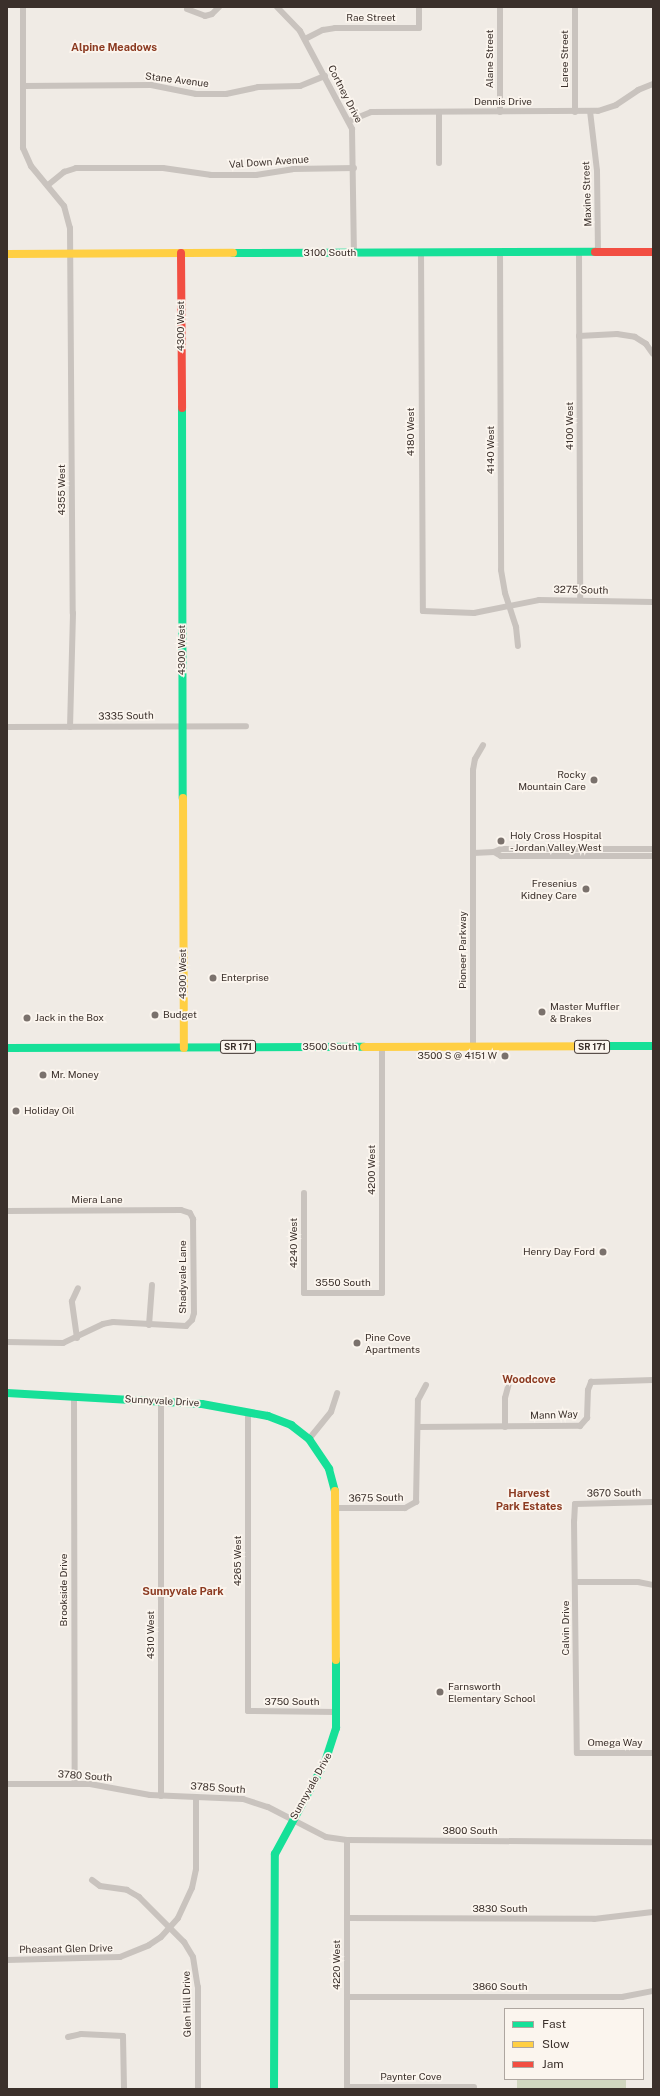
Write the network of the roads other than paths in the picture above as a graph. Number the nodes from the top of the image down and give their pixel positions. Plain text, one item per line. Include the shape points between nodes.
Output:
1 (23, 7) edge
2 (219, 7) edge
3 (277, 7) edge
4 (419, 7) edge
5 (500, 7) edge
6 (575, 7) edge
7 (187, 9) dead end
8 (305, 39) junction
9 (325, 76) junction
10 (653, 84) edge
11 (23, 86) junction
12 (439, 112) junction
13 (500, 112) junction
14 (575, 112) junction
15 (590, 112) junction
16 (349, 120) junction
17 (439, 163) dead end
18 (354, 168) junction
19 (48, 185) junction
20 (500, 252) junction
21 (579, 252) junction
22 (598, 252) junction
23 (653, 252) edge
24 (70, 253) junction
25 (181, 253) junction
26 (354, 253) junction
27 (421, 253) junction
28 (7, 254) edge
29 (580, 336) junction
30 (653, 354) edge
31 (580, 600) junction
32 (653, 602) edge
33 (510, 606) junction
34 (423, 611) joint
35 (518, 646) dead end
36 (183, 726) junction
37 (246, 726) dead end
38 (7, 727) edge
39 (70, 727) junction
40 (483, 745) dead end
41 (653, 849) edge
42 (494, 852) junction
43 (473, 853) junction
44 (653, 856) edge
45 (653, 1046) edge
46 (382, 1047) junction
47 (473, 1047) junction
48 (7, 1048) edge
49 (184, 1048) junction
50 (304, 1193) dead end
51 (7, 1211) edge
52 (187, 1211) joint
53 (152, 1285) dead end
54 (78, 1288) dead end
55 (304, 1293) joint
56 (382, 1293) joint
57 (149, 1324) junction
58 (77, 1338) junction
59 (7, 1342) edge
60 (653, 1380) edge
61 (509, 1382) dead end
62 (426, 1385) dead end
63 (337, 1393) dead end
64 (7, 1394) edge
65 (74, 1397) junction
66 (161, 1401) junction
67 (248, 1412) junction
68 (418, 1427) junction
69 (505, 1427) junction
70 (309, 1439) junction
71 (653, 1502) edge
72 (575, 1504) joint
73 (336, 1508) junction
74 (576, 1582) junction
75 (653, 1585) edge
76 (248, 1711) joint
77 (336, 1712) junction
78 (577, 1753) joint
79 (653, 1753) edge
80 (75, 1783) junction
81 (7, 1784) edge
82 (161, 1796) junction
83 (196, 1796) junction
84 (292, 1819) junction
85 (347, 1840) junction
86 (653, 1842) edge
87 (92, 1880) dead end
88 (653, 1912) edge
89 (347, 1918) junction
90 (170, 1928) junction
91 (7, 1960) edge
92 (653, 1991) edge
93 (347, 1997) junction
94 (68, 2037) dead end
95 (474, 2087) dead end
96 (348, 2088) edge
97 (124, 2089) edge
98 (198, 2089) edge
99 (274, 2089) edge

1 - 11 street, 4355 West
2 - 7 street via 212,14 205,16
3 - 8 street, Cortney Drive via 292,20
4 - 8 street, Rae Street via 419,28 335,28 323,30
5 - 13 street, Alane Street
6 - 14 street, Laree Street
8 - 9 street, Cortney Drive
9 - 11 street, Stane Avenue via 300,86 258,87 220,94 191,94 151,85
9 - 16 street, Cortney Drive
10 - 15 street, Dennis Drive via 616,105
11 - 19 street, 4355 West via 25,154 31,166
12 - 13 street, Dennis Drive
12 - 16 street, Dennis Drive via 368,112
12 - 17 street
13 - 14 street, Dennis Drive
14 - 15 street, Dennis Drive
15 - 22 street, Maxine Street via 598,171
16 - 18 street, Cortney Drive via 354,136
18 - 19 street, Val Down Avenue via 293,169 256,175 211,175 163,168 76,168 64,172
18 - 26 street, Cortney Drive
19 - 24 street, 4355 West via 67,212
20 - 21 street, 3100 South
20 - 27 street, 3100 South
20 - 33 street, 4140 West via 501,560 503,586
21 - 22 street, 3100 South
21 - 29 street, 4100 West
22 - 23 street, 3100 South
24 - 25 street, 3100 South
24 - 28 street, 3100 South
24 - 39 street, 4355 West via 73,613
25 - 26 street, 3100 South
25 - 36 street, 4300 West
26 - 27 street, 3100 South
27 - 34 street, 4180 West
29 - 30 street via 617,334 636,338 646,344
29 - 31 street, 4100 West
31 - 32 street, 3275 South
31 - 33 street, 3275 South via 538,600
33 - 34 street, 3275 South via 474,613
33 - 35 street, 4140 West
36 - 37 street, 3335 South
36 - 39 street, 3335 South
36 - 49 street, 4300 West
38 - 39 street, 3335 South
40 - 43 street, Pioneer Parkway via 474,765
41 - 42 street via 501,849
42 - 43 street
42 - 44 street via 501,856
43 - 47 street, Pioneer Parkway
45 - 47 street, 3500 South / SR 171
46 - 47 street, 3500 South / SR 171
46 - 49 street, 3500 South / SR 171
46 - 56 street, 4200 West
48 - 49 street, 3500 South / SR 171
50 - 55 street, 4240 West
51 - 52 street, Miera Lane
52 - 57 street, Shadyvale Lane via 193,1219 194,1317 186,1326
53 - 57 street
54 - 58 street via 72,1301
55 - 56 street, 3550 South
57 - 58 street, Shadyvale Lane via 103,1324
58 - 59 street, Shadyvale Lane via 64,1343
60 - 69 street, Mann Way via 591,1382 588,1390 587,1420 580,1426
61 - 69 street via 505,1398
62 - 68 street via 418,1397
63 - 70 street via 328,1417
64 - 65 street, Sunnyvale Drive
65 - 66 street, Sunnyvale Drive
65 - 80 street, Brookside Drive
66 - 67 street, Sunnyvale Drive via 211,1404
66 - 82 street, 4310 West
67 - 70 street, Sunnyvale Drive via 283,1421
67 - 76 street, 4265 West
68 - 69 street, Mann Way
68 - 73 street, 3675 South via 418,1493 415,1505 405,1508
70 - 73 street, Sunnyvale Drive via 329,1468 335,1487
71 - 72 street, 3670 South
72 - 74 street, Calvin Drive
73 - 77 street, Sunnyvale Drive
74 - 75 street via 638,1582
74 - 78 street, Calvin Drive
76 - 77 street, 3750 South
77 - 84 street, Sunnyvale Drive via 330,1753
78 - 79 street, Omega Way
80 - 81 street, 3780 South
80 - 82 street, 3780 South
82 - 83 street, 3785 South
83 - 84 street, 3785 South via 243,1799 268,1807
83 - 90 street, Pheasant Glen Drive via 195,1878 185,1907
84 - 85 street, 3800 South via 326,1837
84 - 99 street, Sunnyvale Drive via 277,1848 274,1860
85 - 86 street, 3800 South
85 - 89 street, 4220 West
87 - 90 street, Glen Hill Drive via 100,1886 132,1892
88 - 89 street, 3830 South via 594,1919
89 - 93 street, 4220 West
90 - 91 street, Pheasant Glen Drive via 149,1945 120,1957
90 - 98 street, Glen Hill Drive via 188,1948 196,1965
92 - 93 street, 3860 South via 622,1997
93 - 96 street, 4220 West
94 - 97 street via 81,2034 123,2036
95 - 96 street, Paynter Cove

